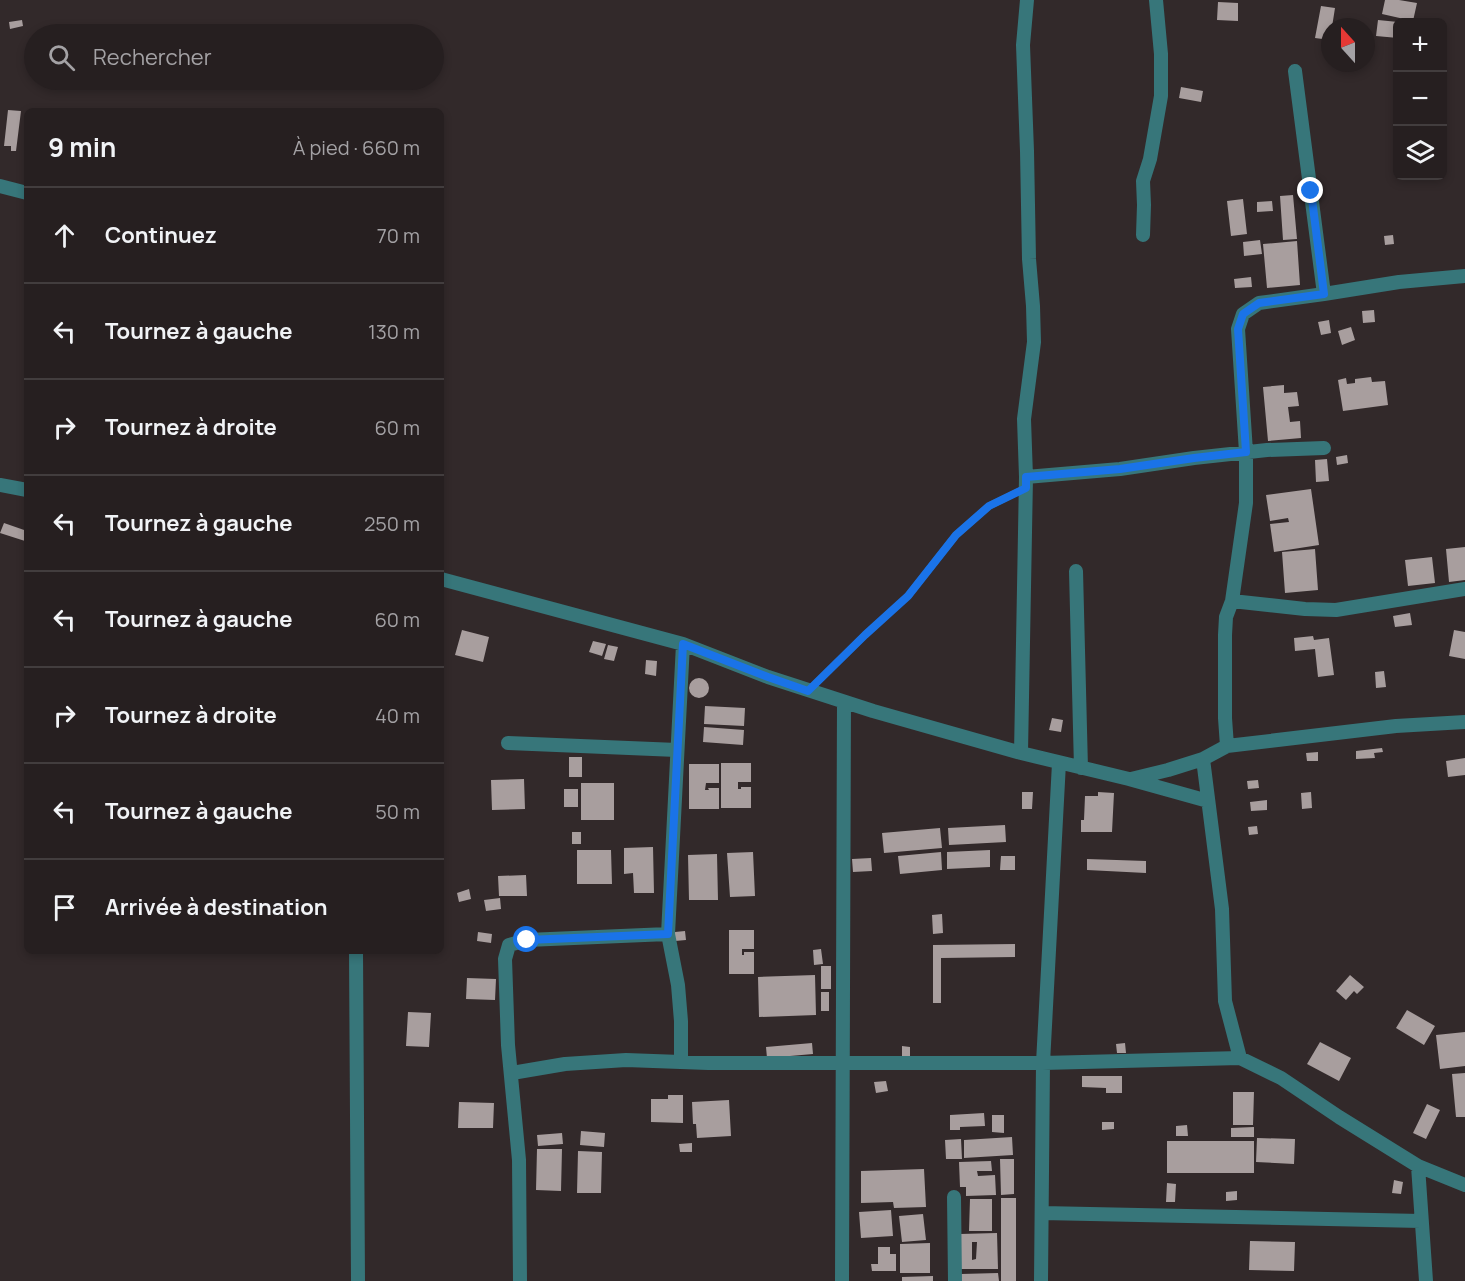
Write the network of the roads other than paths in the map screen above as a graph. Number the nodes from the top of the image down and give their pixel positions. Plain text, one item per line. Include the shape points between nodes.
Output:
1 (1027, 0) edge
2 (1156, 0) edge
3 (1295, 71) dead end
4 (0, 186) edge
5 (24, 192) edge
6 (1143, 235) dead end
7 (1465, 276) edge
8 (1324, 294) junction
9 (1324, 448) dead end
10 (1246, 452) junction
11 (1026, 483) junction
12 (0, 485) edge
13 (24, 489) edge
14 (1076, 571) dead end
15 (444, 580) edge
16 (1465, 589) edge
17 (1232, 601) junction
18 (683, 644) junction
19 (808, 691) junction
20 (844, 702) junction
21 (1465, 722) edge
22 (508, 743) dead end
23 (1227, 746) junction
24 (678, 750) junction
25 (1021, 753) junction
26 (1203, 759) junction
27 (1059, 763) junction
28 (1081, 768) junction
29 (1130, 779) junction
30 (1208, 801) junction
31 (668, 934) junction
32 (356, 954) edge
33 (1240, 1058) junction
34 (681, 1062) junction
35 (843, 1063) junction
36 (1043, 1063) junction
37 (512, 1073) junction
38 (1418, 1166) junction
39 (1465, 1185) edge
40 (954, 1197) dead end
41 (1042, 1213) junction
42 (1421, 1221) junction
43 (358, 1281) edge
44 (520, 1281) edge
45 (842, 1281) edge
46 (955, 1281) edge
47 (1041, 1281) edge
48 (1426, 1281) edge

1 - 11 street via 1023,55 1034,342 1024,419
2 - 6 street via 1161,96 1143,181
3 - 8 street
4 - 5 street
7 - 8 street
8 - 10 street via 1259,303 1243,314 1238,329
9 - 10 street
10 - 11 street
10 - 17 street via 1246,504
11 - 19 lane via 989,506 956,535 908,596
11 - 25 street
12 - 13 street
14 - 28 street
15 - 18 street
16 - 17 street via 1336,610
17 - 23 street via 1225,635
18 - 19 street
18 - 24 street
19 - 20 street
20 - 25 street
20 - 35 street
21 - 23 street
22 - 24 street
23 - 26 street
24 - 31 street
25 - 27 street
26 - 29 street
26 - 30 street
27 - 28 street
27 - 36 street
28 - 29 street
29 - 30 street
30 - 33 street via 1222,909 1225,1001
31 - 34 street via 678,985
31 - 37 street via 527,940 509,945 505,959
32 - 43 street
33 - 36 street
33 - 38 street via 1281,1078
34 - 35 street
34 - 37 street via 626,1060
35 - 36 street
35 - 45 street
36 - 41 street
37 - 44 street via 519,1160
38 - 39 street
38 - 42 street
40 - 46 street
41 - 42 street
41 - 47 street
42 - 48 street

